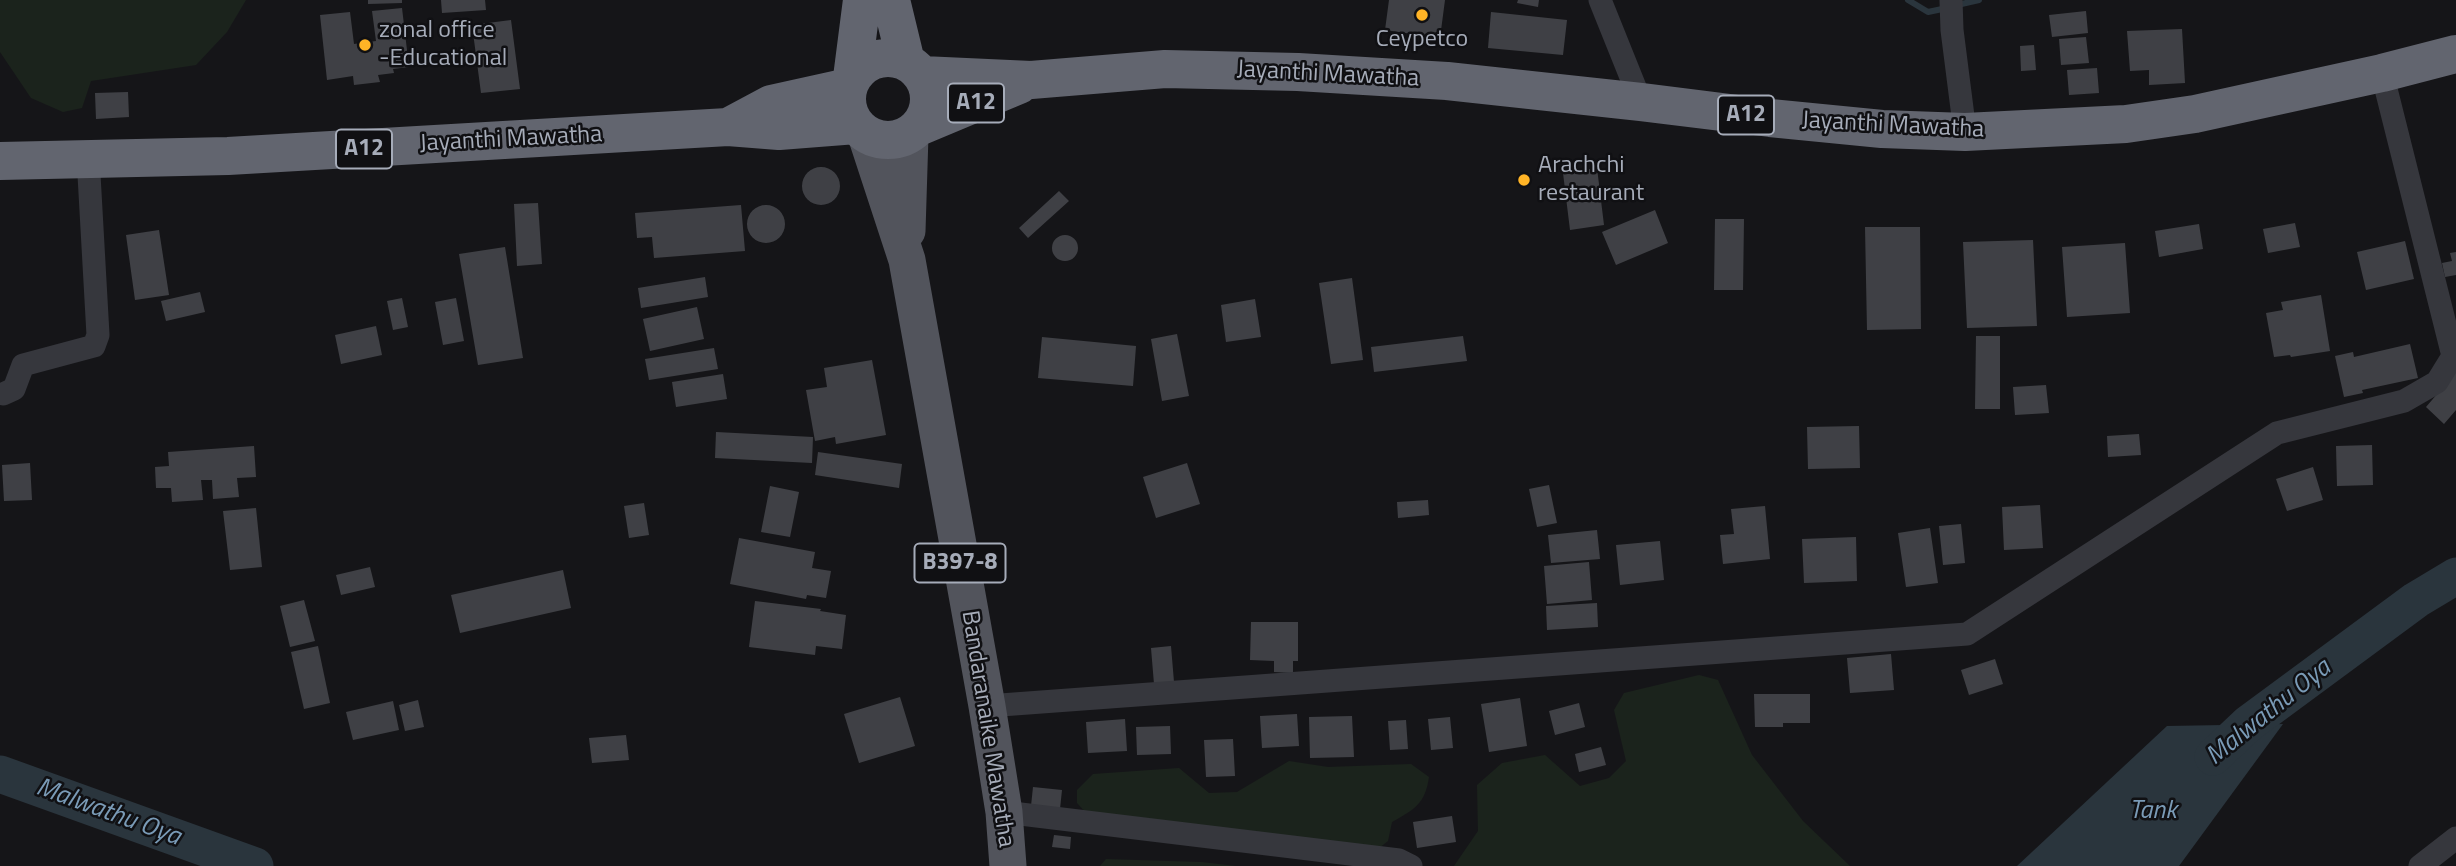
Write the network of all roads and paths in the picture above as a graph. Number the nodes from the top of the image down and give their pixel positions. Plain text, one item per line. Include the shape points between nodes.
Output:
1 (862, 0) edge
2 (891, 0) edge
3 (1600, 0) edge
4 (1951, 0) edge
5 (2456, 54) edge
6 (914, 69) junction
7 (2382, 73) junction
8 (1031, 80) junction
9 (850, 83) junction
10 (1642, 102) junction
11 (728, 127) junction
12 (861, 130) junction
13 (915, 131) junction
14 (1965, 132) junction
15 (88, 157) junction
16 (0, 161) edge
17 (907, 260) junction
18 (4, 394) dead end
19 (987, 706) junction
20 (1004, 812) junction
21 (2454, 842) edge
22 (1009, 866) edge
23 (1411, 866) edge
24 (2420, 866) edge

1 - 9 highway
2 - 6 highway
3 - 10 street
4 - 14 street
5 - 7 highway, Jayanthi Mawatha / A12
6 - 8 highway, Jayanthi Mawatha / A12
6 - 9 highway via 891,57 876,59 862,66
6 - 13 highway via 928,87 930,101 928,114
7 - 14 highway, Jayanthi Mawatha / A12 via 2195,114 2126,124
7 - 19 street via 2453,356 2437,382 2404,401 2277,433 1967,634
8 - 10 highway, Jayanthi Mawatha / A12 via 1165,69 1298,72 1447,81
8 - 13 highway, Jayanthi Mawatha / A12
9 - 11 highway, Jayanthi Mawatha / A12 via 771,104
9 - 12 highway via 849,114
10 - 14 highway, Jayanthi Mawatha / A12 via 1870,128
11 - 12 highway, Jayanthi Mawatha / A12
11 - 15 highway, Jayanthi Mawatha / A12 via 229,156
12 - 13 highway via 888,141
12 - 17 main road, Bandaranaike Mawatha / B397-8
13 - 17 main road, Bandaranaike Mawatha / B397-8
15 - 16 highway, Jayanthi Mawatha / A12
15 - 18 street via 98,335 94,346 23,365 14,389
17 - 19 main road, Bandaranaike Mawatha / B397-8
19 - 20 main road, Bandaranaike Mawatha / B397-8
20 - 22 main road, Bandaranaike Mawatha / B397-8
20 - 23 street via 1399,860
21 - 24 street

